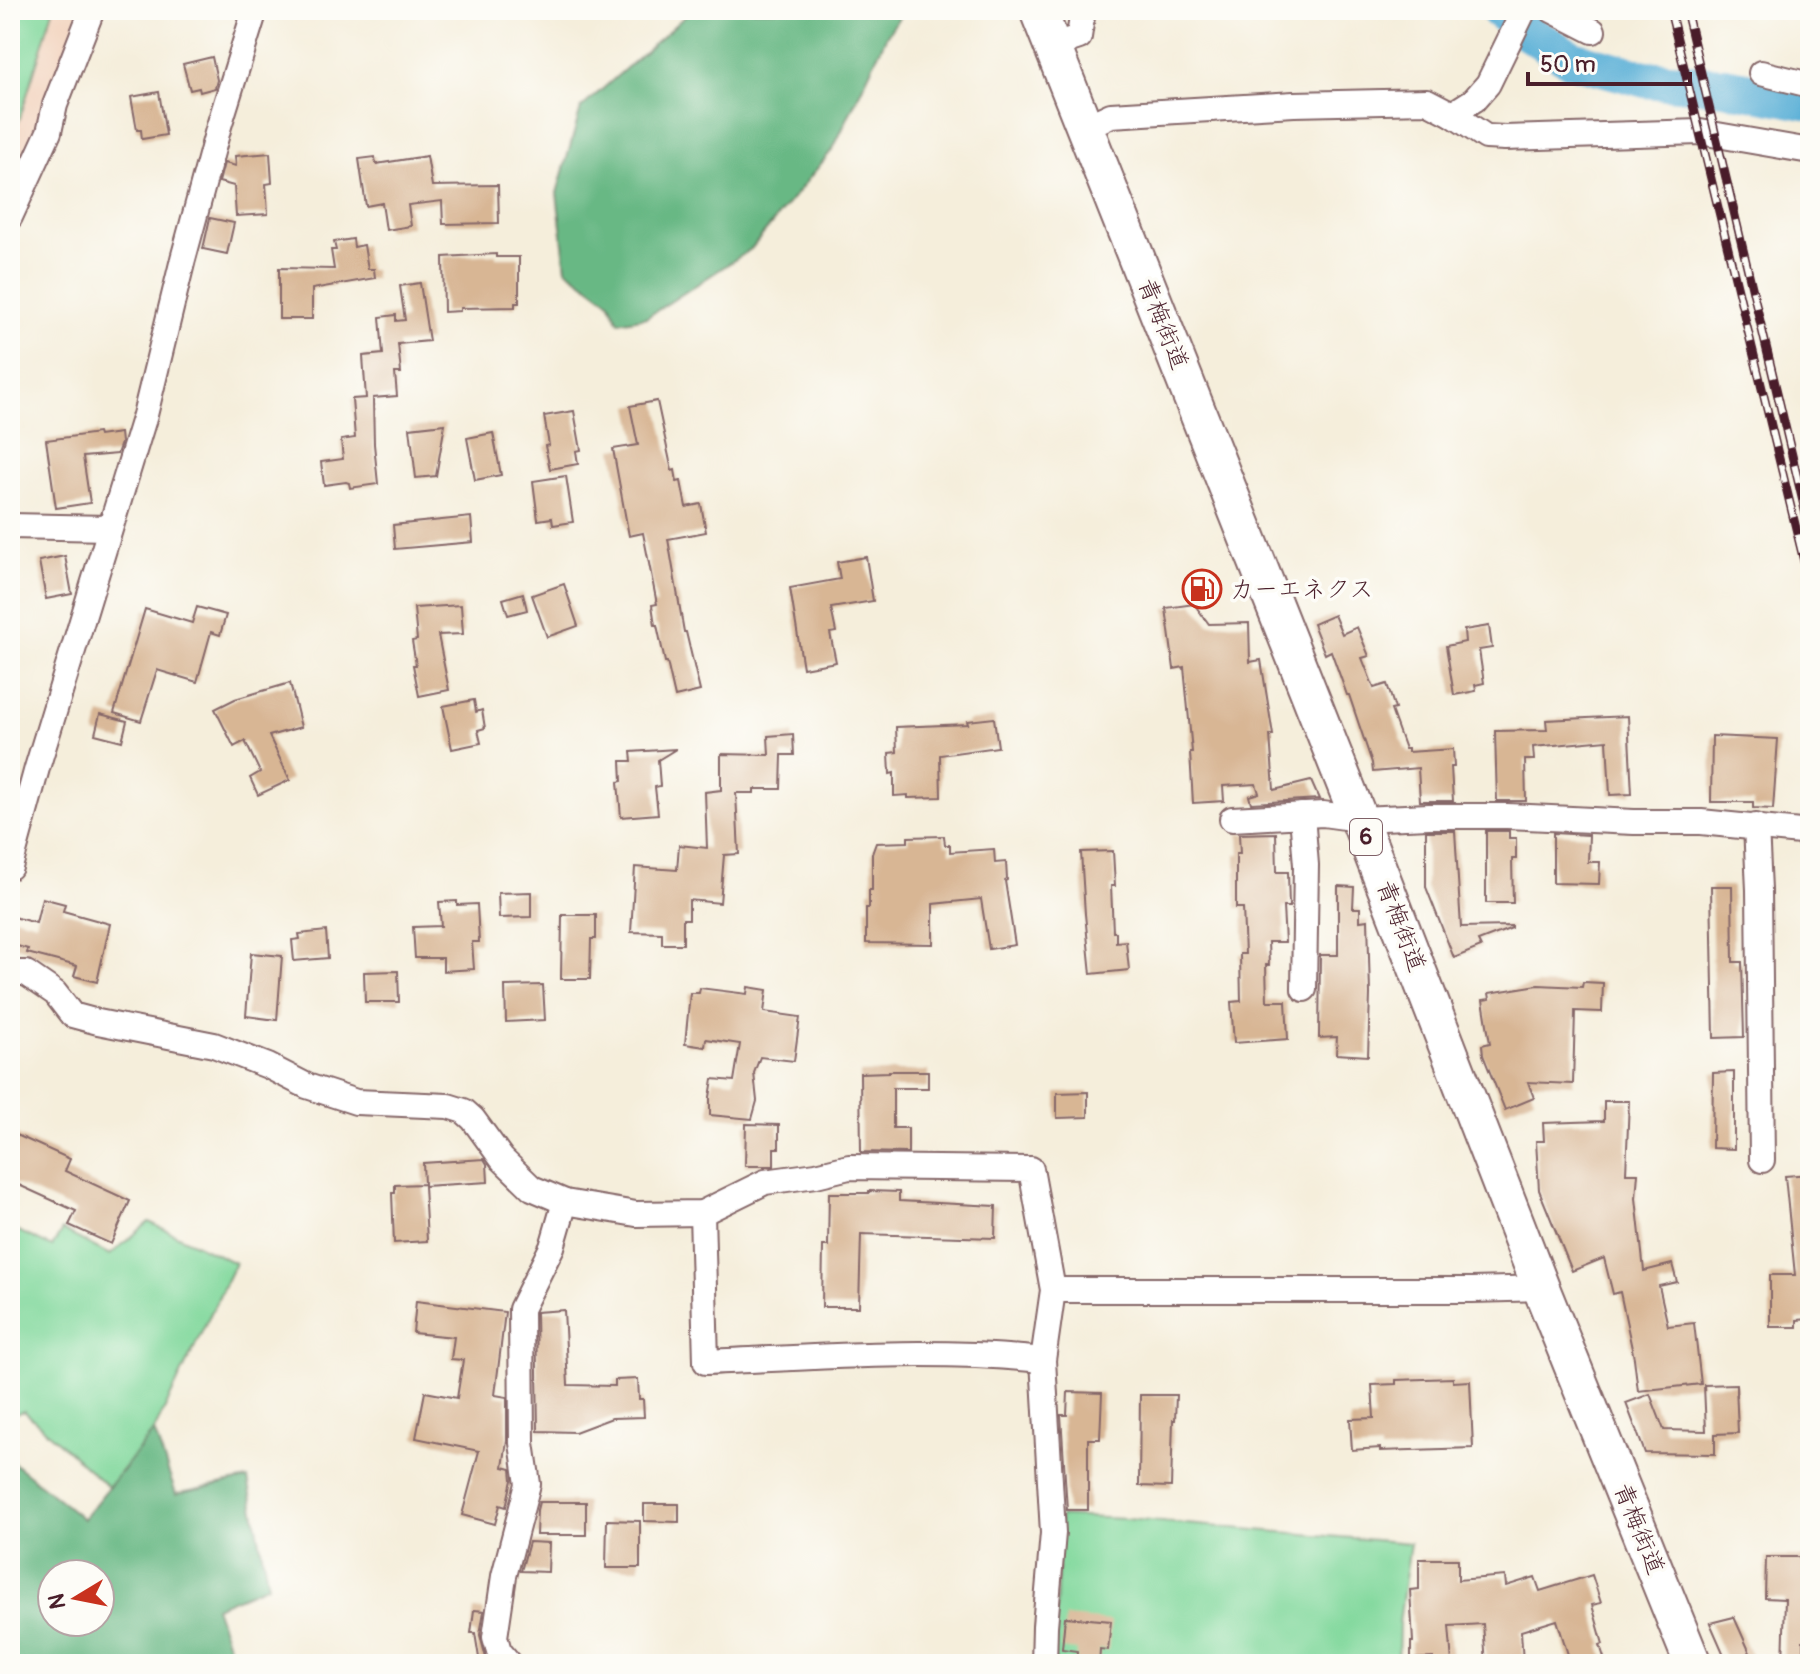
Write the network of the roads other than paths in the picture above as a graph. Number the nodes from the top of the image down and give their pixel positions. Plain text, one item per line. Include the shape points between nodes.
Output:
1 (92, 10) edge
2 (255, 10) edge
3 (1038, 10) edge
4 (1083, 10) edge
5 (1524, 10) edge
6 (1552, 10) edge
7 (1593, 31) dead end
8 (1052, 46) junction
9 (1761, 73) dead end
10 (1810, 85) edge
11 (1452, 114) junction
12 (1083, 128) junction
13 (1809, 150) edge
14 (10, 217) edge
15 (10, 526) edge
16 (109, 528) junction
17 (1302, 815) junction
18 (1232, 819) dead end
19 (1359, 819) junction
20 (1756, 826) junction
21 (1810, 833) edge
22 (10, 867) edge
23 (10, 973) edge
24 (1304, 989) dead end
25 (1762, 1160) dead end
26 (565, 1202) junction
27 (702, 1213) junction
28 (1541, 1288) junction
29 (1053, 1290) junction
30 (1043, 1360) junction
31 (510, 1664) edge
32 (1044, 1664) edge
33 (1693, 1664) edge

1 - 14 street via 49,132
2 - 16 street
3 - 8 main road, 青梅街道 / 6
4 - 8 street via 1079,37
5 - 11 street via 1488,84
6 - 7 street
8 - 12 main road, 青梅街道 / 6
9 - 10 street
11 - 12 street via 1427,101 1294,104 1111,115
11 - 13 street via 1486,137 1700,132
12 - 19 main road, 青梅街道 / 6
15 - 16 street
16 - 22 street
17 - 18 street
17 - 19 street
17 - 24 street
19 - 20 street via 1507,816
19 - 28 main road, 青梅街道 / 6
20 - 21 street
20 - 25 street
23 - 26 street via 26,973 55,993 72,1015 214,1045 356,1102 464,1111 532,1188
26 - 27 street via 636,1214
26 - 31 street via 552,1247 521,1309 522,1443 528,1484 504,1576 495,1637
27 - 29 street via 765,1182 849,1167 1031,1169
27 - 30 street via 706,1362 867,1355
28 - 29 street
28 - 33 main road, 青梅街道 / 6
29 - 30 street
30 - 32 street via 1053,1533

